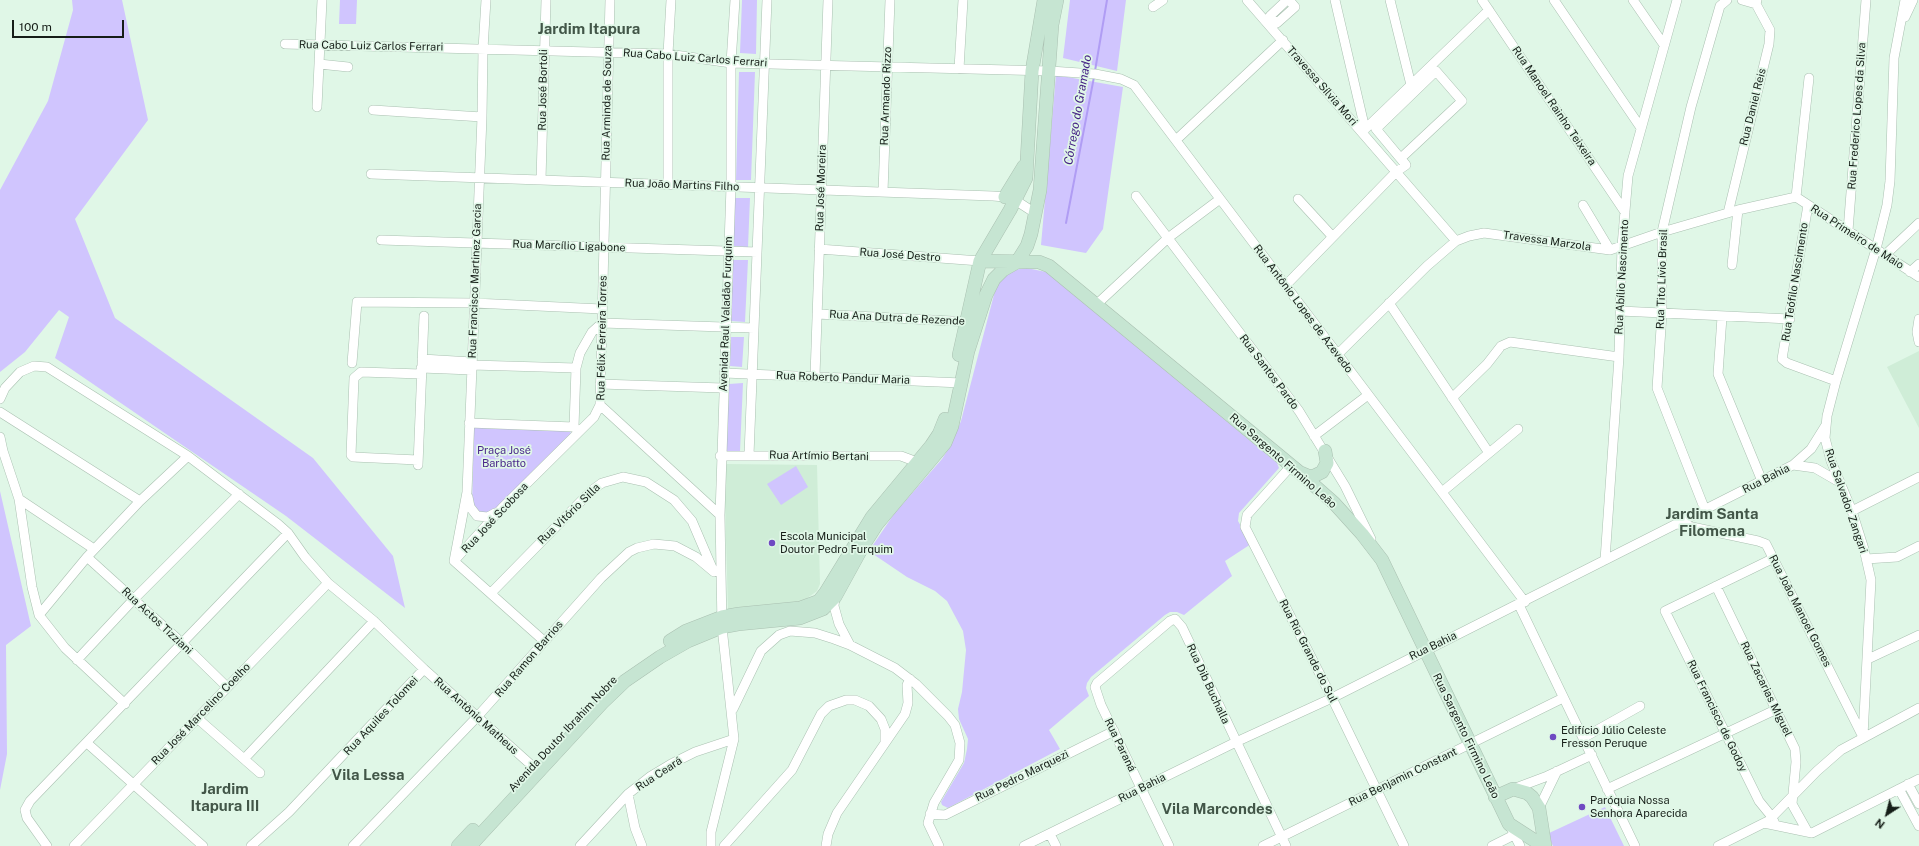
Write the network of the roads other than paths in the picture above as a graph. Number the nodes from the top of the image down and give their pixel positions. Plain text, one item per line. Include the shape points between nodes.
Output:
1 (322, 0) edge
2 (486, 0) edge
3 (546, 0) edge
4 (610, 0) edge
5 (671, 0) edge
6 (735, 0) edge
7 (767, 0) edge
8 (828, 0) edge
9 (890, 0) edge
10 (963, 0) edge
11 (1037, 0) edge
12 (1044, 0) edge
13 (1057, 0) edge
14 (1163, 0) edge
15 (1247, 0) edge
16 (1335, 0) edge
17 (1390, 0) edge
18 (1482, 0) edge
19 (1554, 0) edge
20 (1633, 0) edge
21 (1677, 0) edge
22 (1727, 0) edge
23 (1742, 0) edge
24 (1866, 0) edge
25 (1905, 0) edge
26 (1913, 0) edge
27 (1756, 2) edge
28 (1153, 7) dead end
29 (1489, 10) junction
30 (1039, 23) junction
31 (1052, 26) junction
32 (1898, 33) junction
33 (1283, 40) junction
34 (285, 44) dead end
35 (1664, 45) junction
36 (320, 46) junction
37 (483, 49) junction
38 (544, 50) junction
39 (608, 52) junction
40 (668, 54) junction
41 (731, 63) junction
42 (765, 63) junction
43 (319, 64) junction
44 (826, 65) junction
45 (348, 66) dead end
46 (887, 68) junction
47 (959, 70) junction
48 (1032, 71) junction
49 (1050, 71) junction
50 (1809, 78) dead end
51 (1412, 85) junction
52 (317, 107) dead end
53 (373, 110) dead end
54 (482, 117) junction
55 (1641, 128) junction
56 (1364, 130) junction
57 (1176, 140) junction
58 (1401, 158) junction
59 (1396, 172) junction
60 (371, 174) dead end
61 (479, 178) junction
62 (541, 180) junction
63 (605, 182) junction
64 (668, 184) junction
65 (731, 186) junction
66 (759, 187) junction
67 (821, 190) junction
68 (883, 192) junction
69 (1136, 196) dead end
70 (1796, 198) junction
71 (1220, 199) junction
72 (1298, 199) dead end
73 (1006, 201) junction
74 (1808, 205) junction
75 (1583, 206) dead end
76 (1738, 210) junction
77 (1625, 212) junction
78 (1035, 213) junction
79 (1728, 213) junction
80 (1919, 223) edge
81 (1848, 231) junction
82 (1662, 232) junction
83 (1332, 236) junction
84 (1168, 238) junction
85 (381, 240) dead end
86 (1456, 241) junction
87 (477, 243) junction
88 (1622, 246) junction
89 (604, 247) junction
90 (819, 249) junction
91 (1610, 250) junction
92 (1876, 250) junction
93 (728, 251) junction
94 (757, 252) junction
95 (1885, 255) junction
96 (980, 261) junction
97 (1017, 262) junction
98 (1919, 264) edge
99 (1732, 265) dead end
100 (1910, 272) junction
101 (1919, 277) edge
102 (1286, 285) junction
103 (474, 303) junction
104 (1389, 303) junction
105 (1097, 304) junction
106 (602, 310) junction
107 (1620, 311) junction
108 (1662, 313) junction
109 (817, 314) junction
110 (424, 316) dead end
111 (1722, 317) junction
112 (1790, 319) junction
113 (1919, 319) edge
114 (971, 322) junction
115 (602, 323) junction
116 (725, 327) junction
117 (754, 328) junction
118 (1919, 342) edge
119 (1338, 354) junction
120 (1619, 357) junction
121 (352, 363) dead end
122 (472, 366) junction
123 (421, 367) junction
124 (576, 368) junction
125 (724, 373) junction
126 (752, 374) junction
127 (815, 376) junction
128 (1836, 381) junction
129 (957, 382) junction
130 (600, 384) junction
131 (723, 388) junction
132 (1368, 395) junction
133 (1452, 398) junction
134 (0, 399) edge
135 (600, 405) junction
136 (0, 412) edge
137 (470, 422) junction
138 (1826, 425) junction
139 (577, 429) junction
140 (1518, 430) dead end
141 (1314, 436) junction
142 (0, 437) edge
143 (1325, 451) junction
144 (1489, 453) junction
145 (749, 455) junction
146 (188, 456) junction
147 (720, 456) junction
148 (917, 462) junction
149 (1793, 465) junction
150 (1295, 469) junction
151 (1919, 477) edge
152 (1762, 481) junction
153 (1841, 483) junction
154 (467, 492) junction
155 (1442, 492) junction
156 (239, 494) junction
157 (20, 499) junction
158 (140, 501) junction
159 (502, 508) junction
160 (1705, 510) junction
161 (1852, 511) junction
162 (720, 515) junction
163 (1678, 524) junction
164 (288, 534) junction
165 (675, 546) junction
166 (1919, 546) edge
167 (704, 547) junction
168 (94, 549) junction
169 (87, 557) junction
170 (1774, 558) junction
171 (454, 560) junction
172 (1382, 560) junction
173 (1605, 560) junction
174 (1866, 560) junction
175 (714, 572) junction
176 (328, 582) junction
177 (720, 586) junction
178 (1716, 586) junction
179 (834, 592) junction
180 (491, 593) junction
181 (134, 599) junction
182 (1522, 603) junction
183 (811, 610) junction
184 (39, 615) junction
185 (374, 621) junction
186 (722, 622) junction
187 (787, 626) junction
188 (1919, 635) edge
189 (544, 641) junction
190 (182, 643) junction
191 (850, 645) junction
192 (1424, 650) junction
193 (1868, 659) junction
194 (77, 660) junction
195 (424, 669) junction
196 (910, 679) junction
197 (226, 686) junction
198 (1095, 687) joint
199 (1332, 698) junction
200 (1563, 698) junction
201 (125, 704) junction
202 (1640, 706) dead end
203 (1919, 708) edge
204 (732, 710) junction
205 (1775, 710) junction
206 (477, 717) junction
207 (197, 718) junction
208 (1114, 731) junction
209 (1726, 733) junction
210 (1863, 737) junction
211 (1583, 738) junction
212 (734, 739) junction
213 (885, 741) junction
214 (87, 742) junction
215 (1236, 742) junction
216 (1470, 744) junction
217 (1592, 755) junction
218 (245, 758) junction
219 (535, 769) junction
220 (1557, 771) junction
221 (260, 773) dead end
222 (1919, 779) edge
223 (133, 784) junction
224 (1908, 784) junction
225 (1141, 788) junction
226 (1513, 789) junction
227 (1608, 789) junction
228 (1899, 789) junction
229 (1377, 790) junction
230 (628, 794) junction
231 (1792, 796) junction
232 (1495, 797) junction
233 (1919, 804) edge
234 (1539, 808) junction
235 (930, 814) junction
236 (1773, 820) junction
237 (1919, 826) edge
238 (1512, 830) junction
239 (1809, 831) junction
240 (1050, 834) junction
241 (1282, 837) junction
242 (47, 846) edge
243 (74, 846) edge
244 (203, 846) edge
245 (252, 846) edge
246 (353, 846) edge
247 (458, 846) edge
248 (470, 846) edge
249 (580, 846) edge
250 (642, 846) edge
251 (711, 846) edge
252 (724, 846) edge
253 (826, 846) edge
254 (938, 846) edge
255 (1024, 846) edge
256 (1056, 846) edge
257 (1169, 846) edge
258 (1263, 846) edge
259 (1286, 846) edge
260 (1404, 846) edge
261 (1492, 846) edge
262 (1520, 846) edge
263 (1544, 846) edge
264 (1635, 846) edge
265 (1718, 846) edge

1 - 36 street
2 - 37 street, Rua Francisco Martinez Garcia
3 - 38 street, Rua José Bortoli
4 - 39 street, Rua Arminda de Souza
5 - 40 street
6 - 41 street, Avenida Raul Valadão Furquim
7 - 42 street
8 - 44 street, Rua José Moreira
9 - 46 street, Rua Armando Rizzo
10 - 47 street
11 - 30 street
12 - 30 main road
13 - 31 main road
14 - 28 street
15 - 33 street, Travessa Sílvia Mori
16 - 56 street
17 - 51 street
18 - 29 street, Rua Manoel Rainho Teixeira
19 - 55 street
20 - 35 street
21 - 35 street, Rua Abílio Nascimento
22 - 82 street, Rua Tito Lívio Brasil via 1720,6 1691,106
23 - 27 street
24 - 81 street, Rua Frederico Lopes da Silva
25 - 32 street
26 - 32 street
27 - 79 street, Rua Daniel Reis via 1770,30 1769,44
29 - 51 street
29 - 77 street, Rua Manoel Rainho Teixeira
30 - 31 main road
30 - 48 main road
31 - 49 main road
32 - 92 street, Rua Salvador Zangari via 1894,58 1890,181
33 - 56 street, Travessa Sílvia Mori
33 - 57 street
34 - 36 street, Rua Cabo Luiz Carlos Ferrari
35 - 55 street, Rua Abílio Nascimento
36 - 37 street, Rua Cabo Luiz Carlos Ferrari
36 - 43 street
37 - 38 street, Rua Cabo Luiz Carlos Ferrari
37 - 54 street, Rua Francisco Martinez Garcia
38 - 39 street, Rua Cabo Luiz Carlos Ferrari
38 - 62 street, Rua José Bortoli
39 - 40 street, Rua Cabo Luiz Carlos Ferrari
39 - 63 street, Rua Arminda de Souza
40 - 41 street, Rua Cabo Luiz Carlos Ferrari
40 - 64 street
41 - 42 street, Rua Cabo Luiz Carlos Ferrari
41 - 65 street, Avenida Raul Valadão Furquim
42 - 44 street, Rua Cabo Luiz Carlos Ferrari
42 - 66 street
43 - 45 street
43 - 52 street
44 - 46 street, Rua Cabo Luiz Carlos Ferrari
44 - 67 street, Rua José Moreira
46 - 47 street, Rua Cabo Luiz Carlos Ferrari
46 - 68 street, Rua Armando Rizzo
47 - 48 street, Rua Cabo Luiz Carlos Ferrari
48 - 49 street, Rua Cabo Luiz Carlos Ferrari
48 - 73 main road via 1026,178
49 - 57 street, Rua Antônio Lopes de Azevedo via 1095,74 1121,79 1134,85
49 - 78 main road via 1040,190
50 - 70 street
51 - 56 street
53 - 54 street
54 - 61 street, Rua Francisco Martinez Garcia
55 - 77 street, Rua Abílio Nascimento via 1628,176
56 - 59 street, Travessa Sílvia Mori
57 - 71 street, Rua Antônio Lopes de Azevedo
58 - 58 street via 1376,129 1436,71 1462,101
58 - 59 street via 1406,165
59 - 83 street
59 - 86 street, Travessa Sílvia Mori
60 - 61 street, Rua João Martins Filho
61 - 62 street, Rua João Martins Filho
61 - 87 street, Rua Francisco Martinez Garcia
62 - 63 street, Rua João Martins Filho
63 - 64 street, Rua João Martins Filho
63 - 89 street, Rua Félix Ferreira Torres
64 - 65 street, Rua João Martins Filho
65 - 66 street, Rua João Martins Filho
65 - 93 street, Avenida Raul Valadão Furquim
66 - 67 street, Rua João Martins Filho
66 - 94 street
67 - 68 street, Rua João Martins Filho
67 - 90 street, Rua José Moreira
68 - 73 street, Rua João Martins Filho
69 - 84 street, Rua Santos Pardo
70 - 74 street, Rua Primeiro de Maio
70 - 76 street, Travessa Marzola
71 - 84 street
71 - 102 street, Rua Antônio Lopes de Azevedo
72 - 83 street
73 - 78 street
73 - 96 main road
74 - 81 street, Rua Primeiro de Maio
74 - 112 street, Rua Teófilo Nascimento
75 - 91 street
76 - 79 street, Travessa Marzola
76 - 99 street
77 - 88 street, Rua Abílio Nascimento
78 - 97 main road via 1027,246
79 - 82 street, Travessa Marzola
80 - 95 street
81 - 92 street, Rua Primeiro de Maio
82 - 88 street, Travessa Marzola
82 - 108 street, Rua Tito Lívio Brasil
83 - 102 street
84 - 105 street
84 - 141 street, Rua Santos Pardo via 1299,411
85 - 87 street, Rua Marcílio Ligabone
86 - 91 street, Travessa Marzola via 1484,232
86 - 104 street, Travessa Marzola via 1426,266
87 - 89 street, Rua Marcílio Ligabone
87 - 103 street, Rua Francisco Martinez Garcia
88 - 91 street, Travessa Marzola
88 - 107 street, Rua Abílio Nascimento
89 - 93 street, Rua Marcílio Ligabone
89 - 106 street, Rua Félix Ferreira Torres
90 - 96 street, Rua José Destro
90 - 109 street, Rua José Moreira
92 - 95 street, Rua Primeiro de Maio
92 - 128 street, Rua Salvador Zangari
93 - 94 street, Rua Marcílio Ligabone
93 - 116 street, Avenida Raul Valadão Furquim
94 - 117 street
95 - 100 street, Rua Primeiro de Maio
96 - 97 main road, Rua Sargento Firmino Leão
96 - 114 main road
97 - 105 main road, Rua Sargento Firmino Leão via 1039,262 1049,266
97 - 114 main road via 994,279
98 - 100 street
100 - 101 street, Rua Primeiro de Maio
102 - 119 street, Rua Antônio Lopes de Azevedo
103 - 106 street
103 - 121 street via 357,302
103 - 122 street, Rua Francisco Martinez Garcia
104 - 119 street, Travessa Marzola
104 - 133 street
105 - 150 main road, Rua Sargento Firmino Leão
106 - 115 street, Rua Félix Ferreira Torres
107 - 108 street
107 - 120 street, Rua Abílio Nascimento
108 - 111 street
108 - 160 street, Rua Tito Lívio Brasil via 1656,388
109 - 114 street, Rua Ana Dutra de Rezende
109 - 127 street, Rua José Moreira
110 - 123 street
111 - 112 street
111 - 152 street via 1718,374
112 - 128 street, Rua Teófilo Nascimento via 1782,359
113 - 118 street
114 - 129 main road via 968,351
115 - 116 street
115 - 124 street via 592,332 580,353
115 - 130 street, Rua Félix Ferreira Torres
116 - 117 street
116 - 125 street, Avenida Raul Valadão Furquim
117 - 126 street
119 - 132 street, Rua Antônio Lopes de Azevedo
120 - 133 street via 1510,342 1501,346 1487,364
120 - 173 street, Rua Abílio Nascimento
122 - 123 street
122 - 124 street
122 - 137 street, Rua Francisco Martinez Garcia
123 - 123 street via 418,463 353,457 351,455 354,378 361,372
124 - 139 street
125 - 126 street, Rua Roberto Pandur Maria
125 - 131 street, Avenida Raul Valadão Furquim
126 - 127 street, Rua Roberto Pandur Maria
126 - 145 street
127 - 129 street, Rua Roberto Pandur Maria
128 - 138 street, Rua Salvador Zangari
129 - 148 main road via 939,434
129 - 179 main road via 952,426 945,443 877,524
130 - 131 street
130 - 135 street, Rua Félix Ferreira Torres
131 - 147 street, Avenida Raul Valadão Furquim
132 - 141 street
132 - 155 street, Rua Antônio Lopes de Azevedo
133 - 144 street
134 - 146 street, Rua Antônio Matheus via 5,388 20,372 34,366 47,367
135 - 139 street, Rua José Scobosa via 594,416
135 - 162 street, Rua Félix Ferreira Torres
136 - 158 street
137 - 139 street
137 - 154 street, Rua Francisco Martinez Garcia
138 - 149 street, Rua Bahia via 1811,449
138 - 153 street, Rua Salvador Zangari via 1827,446
139 - 159 street, Rua José Scobosa
140 - 144 street
141 - 143 street, Rua Santos Pardo
142 - 157 street
143 - 150 main road via 1327,463 1319,475 1308,476
143 - 172 street, Rua Santos Pardo
144 - 155 street
145 - 147 street, Rua Artímio Bertani
145 - 148 street, Rua Artímio Bertani via 901,456
146 - 156 street, Rua Antônio Matheus
146 - 158 street
147 - 162 street, Avenida Raul Valadão Furquim
148 - 179 main road via 872,517
149 - 152 street, Rua Bahia
149 - 153 street via 1815,468
150 - 172 main road, Rua Sargento Firmino Leão via 1334,503
150 - 199 street, Rua Rio Grande do Sul via 1247,515 1245,527
151 - 161 street
152 - 160 street, Rua Bahia
153 - 161 street, Rua Salvador Zangari
154 - 159 street via 470,507 477,516 488,517
154 - 171 street, Rua Francisco Martinez Garcia
155 - 182 street, Rua Antônio Lopes de Azevedo
156 - 164 street, Rua Antônio Matheus
156 - 181 street
157 - 168 street
157 - 184 street via 32,587
158 - 168 street
159 - 171 street, Rua José Scobosa
160 - 163 street, Rua Bahia
161 - 174 street, Rua Salvador Zangari
162 - 177 street, Avenida Raul Valadão Furquim
163 - 170 street, Rua João Manoel Gomes via 1758,541 1766,544
163 - 173 street, Rua Bahia
164 - 176 street, Rua Antônio Matheus
164 - 190 street
165 - 167 street via 692,549
165 - 175 street, Rua Ramon Barrios via 696,557
165 - 189 street, Rua Ramon Barrios via 654,544 629,552 612,566
166 - 174 street via 1897,557
167 - 175 street, Rua Vitório Silla
167 - 180 street, Rua Vitório Silla via 692,521 674,500 646,482 628,478 612,479 591,490
168 - 169 street
169 - 181 street, Rua Actos Tizziani
169 - 184 street
170 - 178 street
170 - 210 street, Rua João Manoel Gomes
171 - 180 street
172 - 192 main road, Rua Sargento Firmino Leão
173 - 182 street, Rua Bahia
174 - 193 street, Rua Salvador Zangari via 1871,595
175 - 177 street, Rua Ramon Barrios
176 - 185 street, Rua Antônio Matheus
176 - 197 street, Rua José Marcelino Coelho
177 - 186 street, Avenida Raul Valadão Furquim
178 - 205 street, Rua Zacarias Miguel
178 - 209 street, Rua Francisco de Godoy via 1665,611
179 - 183 main road via 823,609
179 - 191 street via 834,606 839,624
180 - 189 street
181 - 190 street, Rua Actos Tizziani
181 - 194 street
182 - 192 street, Rua Bahia
182 - 200 street, Rua Antônio Lopes de Azevedo
183 - 186 main road via 800,608 739,614
183 - 187 main road
184 - 194 street
185 - 195 street, Rua Antônio Matheus
185 - 218 street
186 - 187 main road
186 - 204 street, Avenida Raul Valadão Furquim
186 - 219 main road, Avenida Doutor Ibrahim Nobre via 686,632 621,673 597,696
187 - 191 street
187 - 204 street via 761,651
188 - 193 street
189 - 206 street, Rua Ramon Barrios
190 - 197 street, Rua Actos Tizziani
190 - 201 street
191 - 196 street via 885,662
192 - 199 street, Rua Bahia
192 - 216 main road, Rua Sargento Firmino Leão
193 - 210 street, Rua Salvador Zangari
194 - 201 street
195 - 206 street, Rua Antônio Matheus
195 - 245 street, Rua Aquiles Tolomei via 289,812
196 - 213 street via 907,685 908,703 905,714
196 - 235 street via 948,716 955,725 960,743 959,760
197 - 207 street, Rua José Marcelino Coelho
198 - 208 street, Rua Paraná
198 - 215 street, Rua Dib Buchalla via 1175,619 1182,627
199 - 215 street, Rua Bahia
199 - 229 street, Rua Rio Grande do Sul
200 - 211 street, Rua Antônio Lopes de Azevedo
200 - 216 street, Rua Benjamin Constant
201 - 214 street
202 - 211 street
203 - 210 street
204 - 212 street, Avenida Raul Valadão Furquim
205 - 209 street
205 - 231 street, Rua Zacarias Miguel via 1795,749
206 - 219 street, Rua Antônio Matheus
206 - 246 street, Rua Ramon Barrios
207 - 218 street
207 - 223 street, Rua José Marcelino Coelho
208 - 225 street, Rua Paraná
208 - 235 street, Rua Pedro Marquezi via 945,815
209 - 227 street
209 - 236 street, Rua Francisco de Godoy via 1759,801
210 - 231 street via 1841,750
211 - 217 street, Rua Antônio Lopes de Azevedo
212 - 230 street, Rua Ceará via 695,752 670,764
212 - 251 street, Avenida Raul Valadão Furquim via 711,832
213 - 252 street via 885,729 881,719 869,706 850,700 829,706 821,714 792,770
213 - 253 street via 836,813
214 - 223 street
214 - 242 street via 25,810 30,824
215 - 225 street, Rua Bahia
215 - 241 street, Rua Dib Buchalla
216 - 229 street, Rua Benjamin Constant
216 - 232 main road, Rua Sargento Firmino Leão
217 - 220 street
217 - 227 street, Rua Antônio Lopes de Azevedo
218 - 221 street
219 - 247 main road, Avenida Doutor Ibrahim Nobre
219 - 248 main road, Avenida Doutor Ibrahim Nobre
220 - 226 street
220 - 234 street
222 - 224 street
223 - 243 street, Rua José Marcelino Coelho
223 - 244 street
224 - 228 street
224 - 233 street
225 - 240 street, Rua Bahia
225 - 257 street, Rua Paraná
226 - 232 main road
226 - 234 main road via 1527,793
227 - 264 street, Rua Antônio Lopes de Azevedo
228 - 237 street
228 - 239 street
229 - 241 street, Rua Benjamin Constant
229 - 260 street, Rua Rio Grande do Sul
230 - 249 street, Rua Ceará
230 - 250 street via 635,828
231 - 236 street
231 - 239 street via 1792,804
232 - 238 main road, Rua Sargento Firmino Leão
234 - 263 main road
235 - 254 street via 928,823
236 - 239 street
236 - 265 street
238 - 261 street
238 - 262 street, Rua Sargento Firmino Leão
238 - 263 main road
240 - 255 street, Rua Bahia
240 - 256 street
241 - 258 street, Rua Benjamin Constant
241 - 259 street, Rua Dib Buchalla

